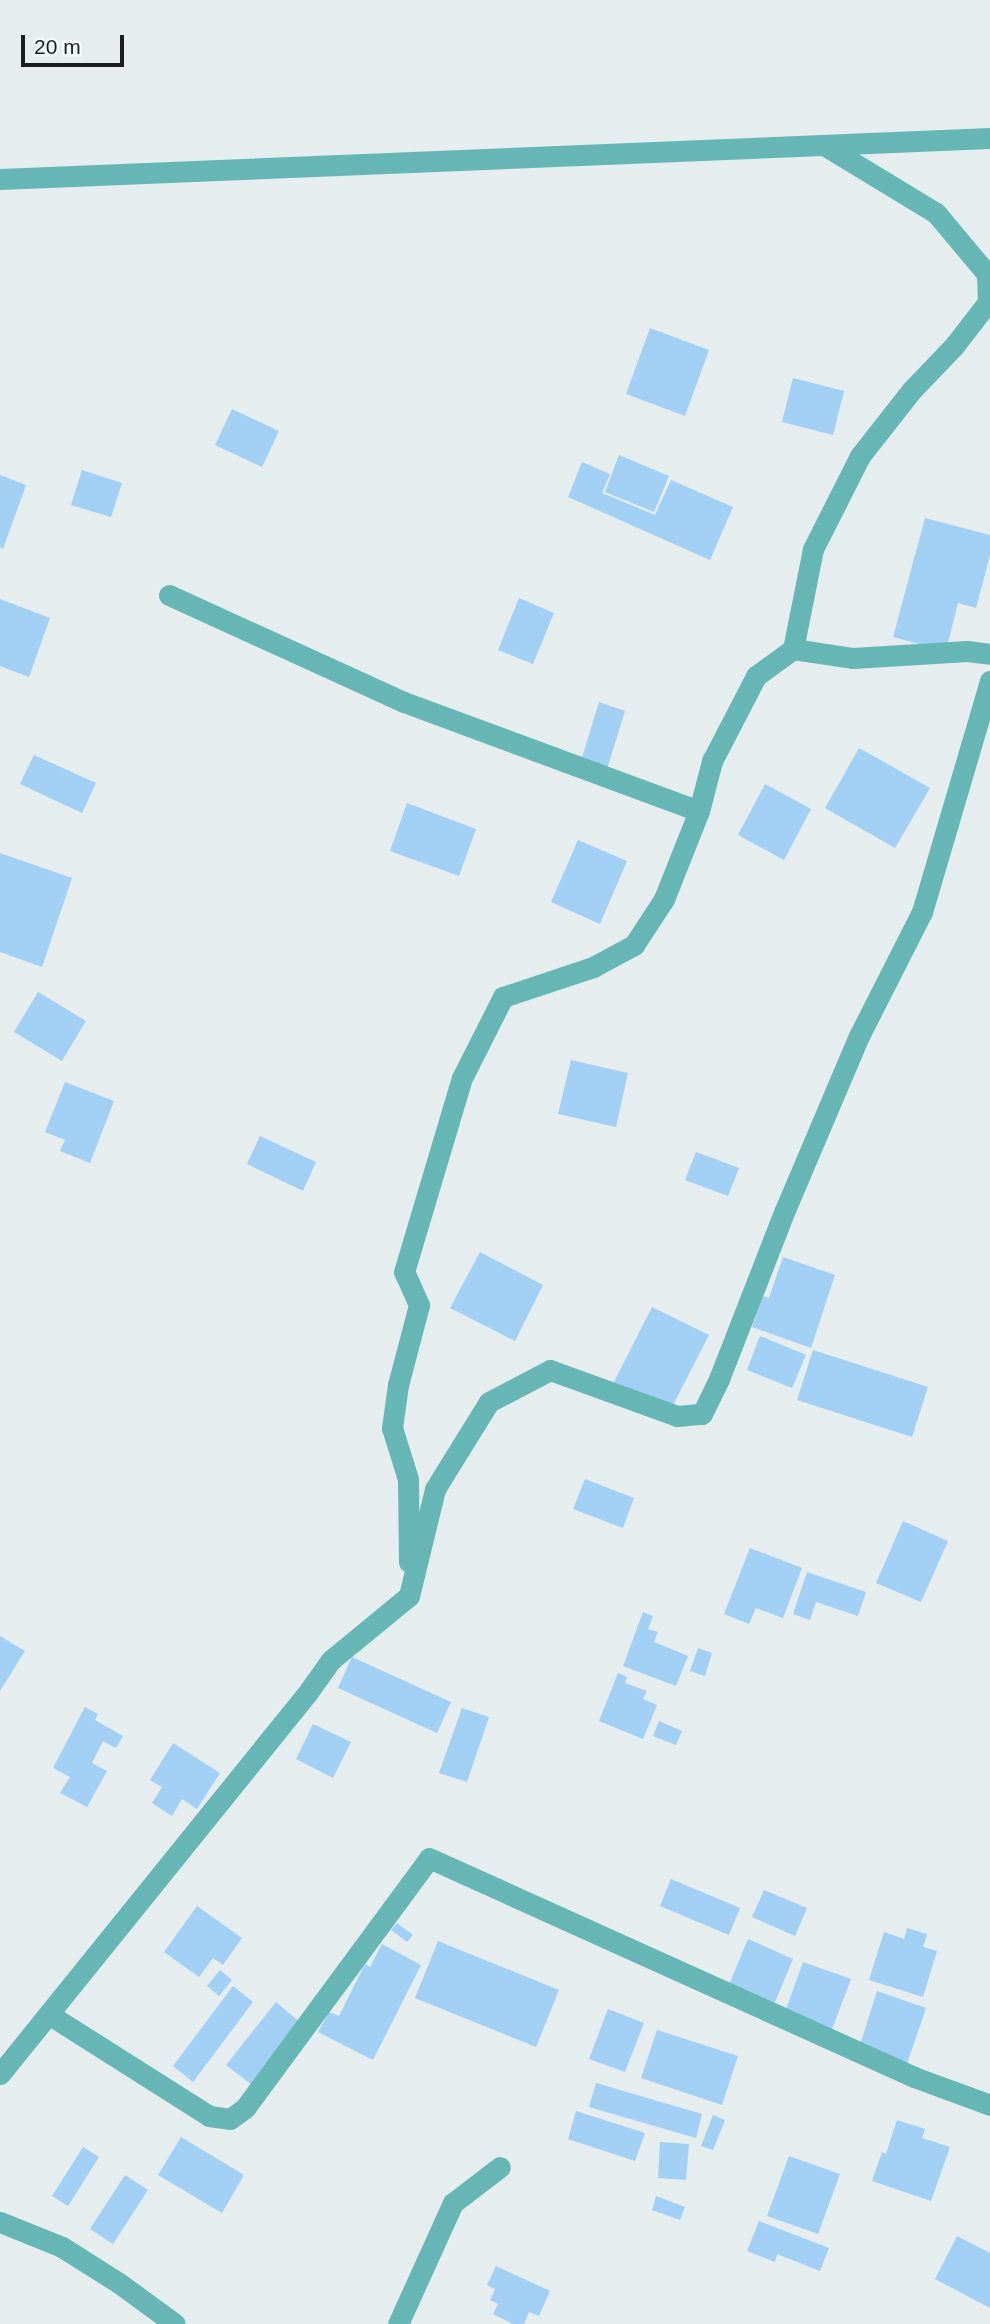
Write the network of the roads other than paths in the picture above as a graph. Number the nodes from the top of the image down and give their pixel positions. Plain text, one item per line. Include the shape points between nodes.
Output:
1 (990, 138) edge
2 (824, 145) junction
3 (0, 179) edge
4 (169, 596) dead end
5 (793, 649) junction
6 (990, 654) edge
7 (990, 681) edge
8 (699, 811) junction
9 (409, 1596) junction
10 (50, 2015) junction
11 (0, 2074) edge
12 (990, 2105) edge
13 (500, 2167) dead end
14 (0, 2222) edge
15 (175, 2324) edge
16 (398, 2324) edge

1 - 2 street
2 - 3 street
2 - 5 street via 936,213 986,274 988,302 860,456 813,549
4 - 8 street via 404,702
5 - 6 street via 853,658 967,651
5 - 8 street via 756,676 712,761
7 - 9 street via 922,912 859,1036 702,1413 677,1416 550,1370 489,1402 435,1489
8 - 9 street via 664,899 634,945 593,967 503,997 462,1079 404,1272 419,1305 392,1429 408,1479
9 - 10 street via 331,1660
10 - 11 street
10 - 12 street via 209,2116 230,2119 245,2108 429,1857 914,2077
13 - 16 street via 453,2203
14 - 15 street via 62,2247

